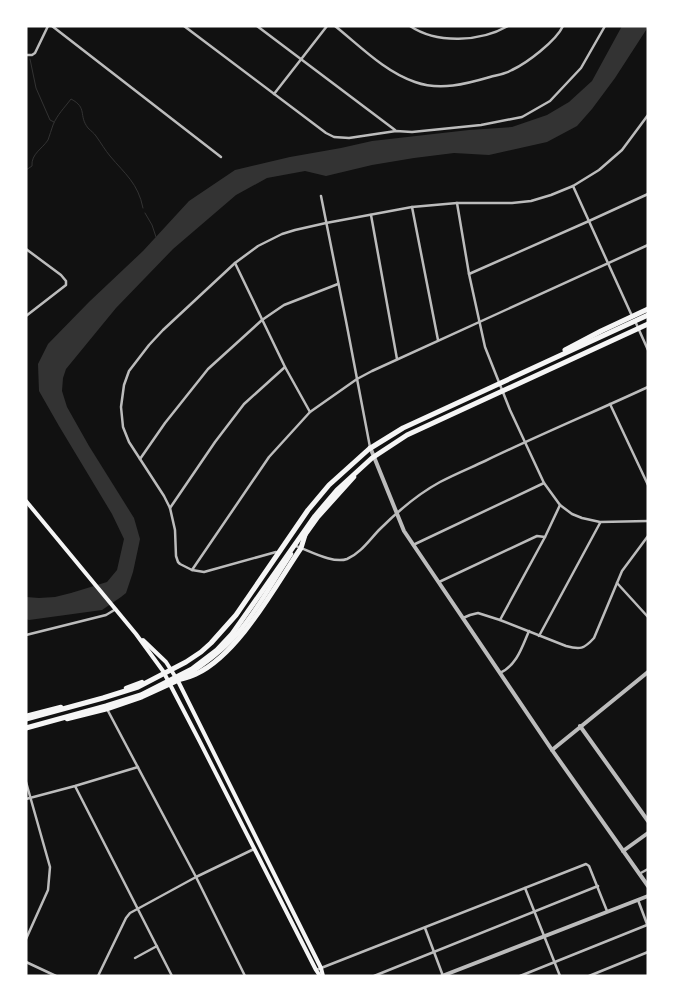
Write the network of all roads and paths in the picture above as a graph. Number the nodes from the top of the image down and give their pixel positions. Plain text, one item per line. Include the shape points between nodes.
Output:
1 (50, 26) edge
2 (184, 26) edge
3 (257, 26) edge
4 (327, 26) edge
5 (335, 26) edge
6 (410, 26) edge
7 (508, 26) edge
8 (563, 26) edge
9 (605, 26) edge
10 (26, 55) edge
11 (301, 60) junction
12 (274, 94) junction
13 (648, 115) edge
14 (396, 131) junction
15 (220, 157) dead end
16 (573, 186) junction
17 (648, 194) edge
18 (321, 196) dead end
19 (458, 204) junction
20 (412, 207) junction
21 (371, 214) junction
22 (589, 221) junction
23 (326, 223) junction
24 (648, 245) edge
25 (26, 249) edge
26 (235, 262) junction
27 (608, 263) junction
28 (469, 274) junction
29 (338, 284) junction
30 (648, 312) edge
31 (26, 316) edge
32 (634, 319) junction
33 (262, 320) junction
34 (479, 322) junction
35 (648, 325) edge
36 (639, 330) junction
37 (438, 340) junction
38 (648, 350) edge
39 (397, 359) junction
40 (285, 367) junction
41 (357, 379) junction
42 (498, 382) junction
43 (648, 387) edge
44 (503, 393) junction
45 (610, 404) junction
46 (310, 412) junction
47 (524, 442) junction
48 (370, 447) junction
49 (374, 459) junction
50 (140, 460) junction
51 (544, 483) junction
52 (648, 485) edge
53 (26, 501) edge
54 (560, 505) junction
55 (170, 508) junction
56 (396, 514) junction
57 (648, 521) edge
58 (600, 522) junction
59 (305, 535) joint
60 (648, 536) edge
61 (545, 537) junction
62 (644, 540) junction
63 (648, 543) edge
64 (413, 545) junction
65 (298, 547) junction
66 (276, 552) junction
67 (192, 570) junction
68 (438, 582) junction
69 (617, 583) junction
70 (116, 609) junction
71 (648, 617) edge
72 (463, 618) junction
73 (500, 620) junction
74 (529, 631) junction
75 (136, 634) junction
76 (26, 635) edge
77 (539, 636) junction
78 (170, 667) junction
79 (163, 671) junction
80 (648, 672) edge
81 (500, 673) junction
82 (178, 680) junction
83 (162, 684) junction
84 (170, 684) junction
85 (107, 709) junction
86 (26, 718) edge
87 (580, 726) junction
88 (26, 729) edge
89 (552, 750) junction
90 (138, 767) junction
91 (26, 782) edge
92 (74, 786) junction
93 (31, 798) junction
94 (26, 799) edge
95 (648, 821) edge
96 (648, 833) edge
97 (254, 849) junction
98 (623, 851) junction
99 (648, 868) edge
100 (639, 874) junction
101 (196, 877) junction
102 (598, 886) junction
103 (648, 886) edge
104 (525, 888) junction
105 (648, 896) edge
106 (638, 900) junction
107 (138, 908) junction
108 (534, 912) junction
109 (607, 912) junction
110 (648, 925) edge
111 (424, 928) junction
112 (544, 936) junction
113 (26, 938) edge
114 (157, 946) junction
115 (434, 952) junction
116 (648, 952) edge
117 (135, 958) dead end
118 (26, 962) edge
119 (554, 962) junction
120 (322, 968) junction
121 (316, 970) junction
122 (56, 976) edge
123 (98, 976) edge
124 (172, 976) edge
125 (245, 976) edge
126 (322, 976) edge
127 (374, 976) edge
128 (443, 976) edge
129 (520, 976) edge
130 (560, 976) edge
131 (589, 976) edge

1 - 10 street via 35,53
1 - 15 street
2 - 12 street
3 - 11 street
4 - 11 street
5 - 8 street via 394,73 418,83 441,86 462,85 512,71 541,51
6 - 7 street via 441,39 490,34
9 - 14 street via 581,68 550,101 522,117 481,125
11 - 12 street
11 - 14 street
12 - 14 street via 334,137
13 - 16 street via 622,150
16 - 19 street via 531,201
16 - 22 street
17 - 22 street
18 - 23 street
19 - 20 street
19 - 28 street
20 - 21 street
20 - 37 street
21 - 23 street
21 - 39 street
22 - 27 street
22 - 28 street
23 - 26 street via 282,234
23 - 29 street
24 - 27 street
25 - 31 street via 66,281 66,285
26 - 33 street
26 - 50 street via 163,330 129,371 122,395 121,416 125,435
27 - 32 street
27 - 34 street
28 - 34 street
29 - 33 street via 284,305
29 - 41 street
30 - 32 main road
30 - 86 highway via 601,331 521,374 403,428 369,449 329,485 308,510 236,615 194,657 138,686
32 - 36 street
32 - 42 main road
33 - 40 street
33 - 50 street via 208,369
34 - 37 street
34 - 42 street
35 - 36 main road
35 - 83 highway via 408,436 372,458 337,490 315,516 232,634 208,658
36 - 38 street
36 - 44 main road
37 - 39 street
39 - 41 street
40 - 46 street
40 - 55 street via 244,404
41 - 46 street
41 - 48 street
42 - 44 street
42 - 48 main road via 402,427
43 - 45 street
44 - 47 street
44 - 49 main road via 408,437
45 - 47 street
45 - 52 street
46 - 67 street via 269,457
47 - 51 street
47 - 56 street via 440,482
48 - 49 street
48 - 66 main road via 328,484
49 - 56 street
49 - 59 main road via 339,493
50 - 55 street
51 - 54 street
51 - 64 street
53 - 70 main road
54 - 58 street via 572,514
54 - 61 street
55 - 67 street via 178,562
56 - 64 street
56 - 65 street via 347,559 331,560
57 - 58 street
58 - 77 street
59 - 65 highway
60 - 62 street
61 - 68 street via 538,536
61 - 73 street
62 - 63 street
62 - 69 street
64 - 68 street
65 - 82 main road via 235,636 210,660
65 - 83 highway via 248,628 223,655 196,674
66 - 67 street via 204,572
66 - 78 main road via 223,628 199,650
68 - 72 street
69 - 71 street
69 - 77 street via 588,645 576,648
70 - 75 main road
70 - 76 street
72 - 73 street via 478,613
72 - 81 street
73 - 74 street
74 - 77 street
74 - 81 street via 515,661
75 - 78 main road
75 - 79 main road
78 - 79 main road
78 - 82 main road
79 - 84 main road
79 - 86 main road via 138,684
80 - 87 street
81 - 89 street
82 - 84 main road
82 - 120 main road
83 - 88 highway via 141,695
84 - 85 main road
84 - 97 main road
85 - 88 main road
85 - 90 street
87 - 89 street
87 - 95 street
89 - 98 street
90 - 92 street
90 - 101 street
91 - 93 street
92 - 93 street
92 - 107 street
93 - 94 street
93 - 113 street via 50,876 48,890
96 - 98 street
97 - 101 street
97 - 121 main road
98 - 100 street
99 - 100 street
100 - 103 street
101 - 107 street
101 - 125 street
102 - 104 street via 586,864
102 - 108 street
102 - 109 street
104 - 108 street
104 - 111 street
105 - 106 street
106 - 109 street
106 - 110 street
107 - 114 street
107 - 123 street via 126,918
108 - 112 street
108 - 115 street
109 - 112 street
110 - 119 street
111 - 115 street
111 - 120 street
112 - 119 street
112 - 128 street
114 - 117 street
114 - 124 street
115 - 127 street
115 - 128 street
116 - 131 street
118 - 122 street
119 - 129 street
119 - 130 street
120 - 121 street
120 - 126 main road
121 - 126 main road

